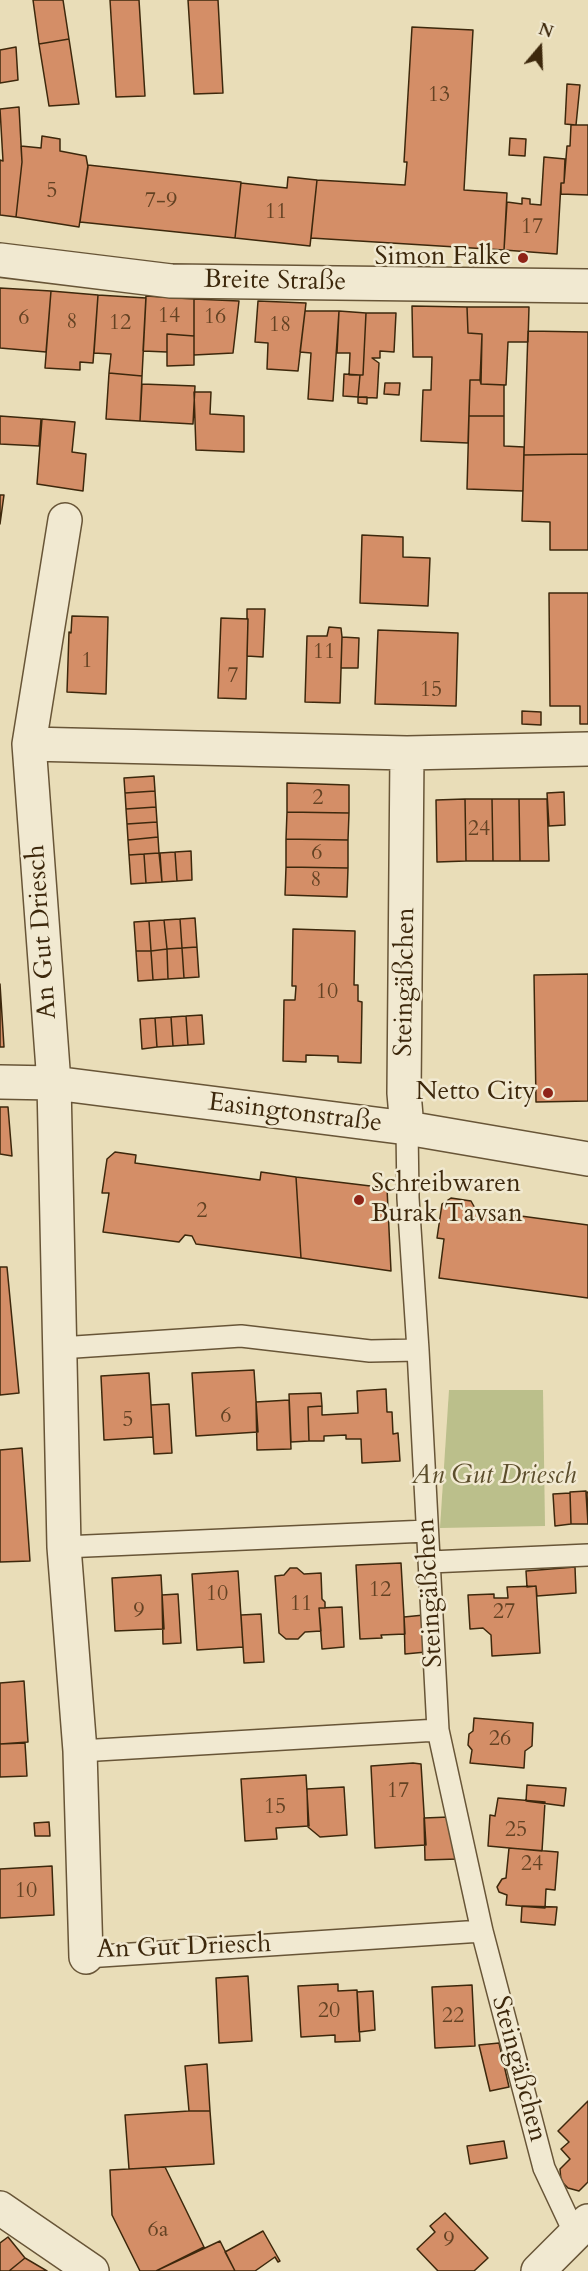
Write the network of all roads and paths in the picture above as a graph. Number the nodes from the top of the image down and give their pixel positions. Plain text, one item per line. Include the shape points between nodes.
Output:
1 (0, 260) edge
2 (588, 286) edge
3 (65, 520) dead end
4 (29, 744) junction
5 (588, 749) edge
6 (407, 753) junction
7 (0, 1082) edge
8 (54, 1083) junction
9 (407, 1128) junction
10 (588, 1159) edge
11 (60, 1348) junction
12 (418, 1350) junction
13 (427, 1531) junction
14 (64, 1547) junction
15 (588, 1555) edge
16 (429, 1562) junction
17 (438, 1730) junction
18 (80, 1751) junction
19 (482, 1930) junction
20 (86, 1957) joint
21 (0, 2208) edge
22 (581, 2228) edge
23 (92, 2271) edge
24 (538, 2271) edge

1 - 2 street, Breite Straße via 171,281
3 - 4 street, An Gut Driesch
4 - 6 street
4 - 8 street, An Gut Driesch
5 - 6 street
6 - 9 street, Steingäßchen
7 - 8 street, Easingtonstraße
8 - 9 street, Easingtonstraße
8 - 11 street, An Gut Driesch
9 - 10 street, Easingtonstraße
9 - 12 lane, Steingäßchen
11 - 12 lane via 241,1336 370,1351
11 - 14 street, An Gut Driesch
12 - 13 lane, Steingäßchen
13 - 14 lane
13 - 16 lane, Steingäßchen
14 - 18 street, An Gut Driesch
15 - 16 lane
16 - 17 lane, Steingäßchen
17 - 18 lane
17 - 19 lane, Steingäßchen
18 - 20 street, An Gut Driesch
19 - 20 lane, An Gut Driesch
19 - 22 lane, Steingäßchen via 544,2168
21 - 23 street
22 - 24 street

